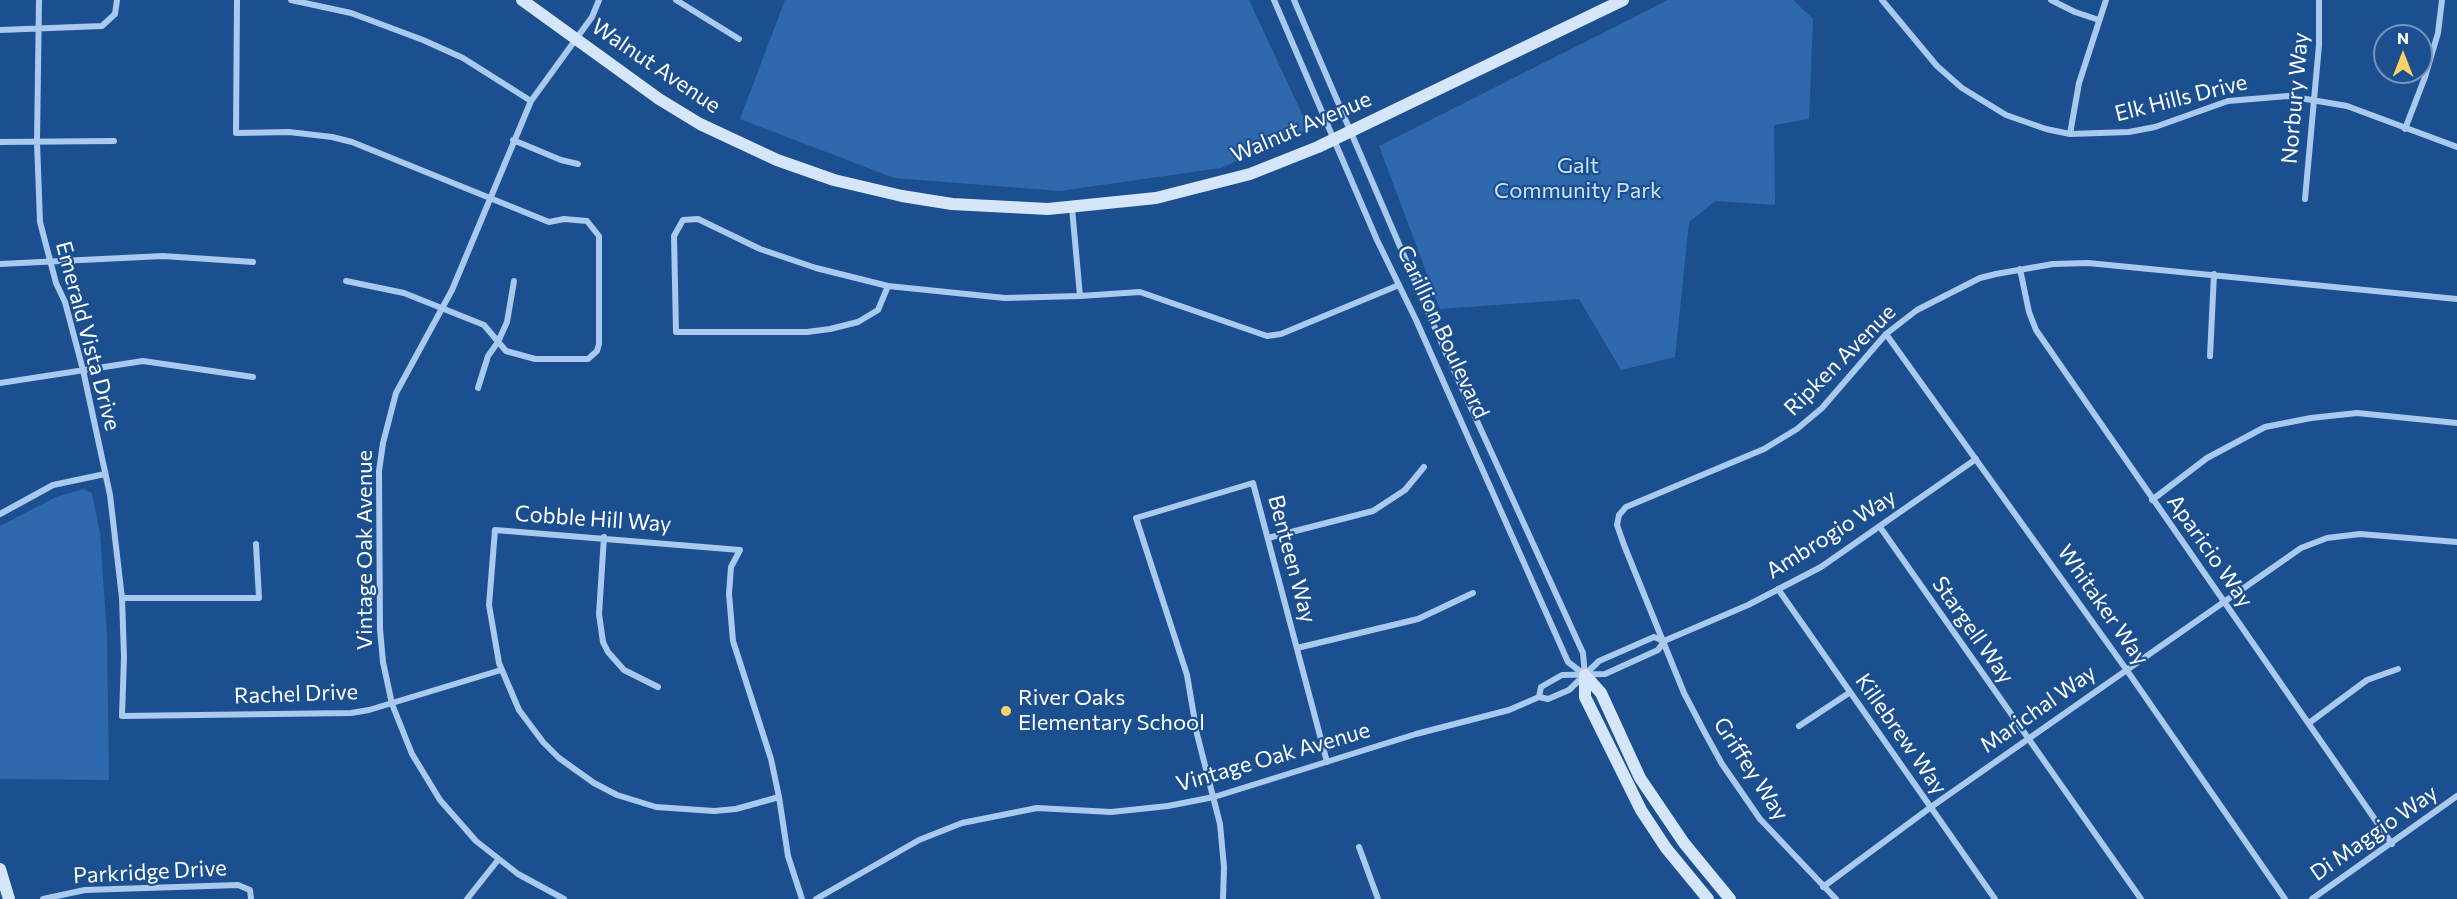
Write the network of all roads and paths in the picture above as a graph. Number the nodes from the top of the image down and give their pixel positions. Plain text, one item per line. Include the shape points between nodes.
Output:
1 (39, 0) edge
2 (117, 0) edge
3 (237, 0) edge
4 (291, 0) edge
5 (522, 0) edge
6 (599, 0) edge
7 (676, 0) edge
8 (1274, 0) edge
9 (1294, 0) edge
10 (1623, 0) edge
11 (1882, 0) edge
12 (2051, 0) edge
13 (2106, 0) edge
14 (2319, 0) edge
15 (2442, 0) edge
16 (2099, 20) junction
17 (40, 29) junction
18 (0, 30) edge
19 (577, 38) junction
20 (739, 39) dead end
21 (2315, 99) junction
22 (531, 100) junction
23 (2405, 129) junction
24 (1352, 130) junction
25 (2070, 134) junction
26 (513, 140) junction
27 (1332, 140) junction
28 (114, 141) dead end
29 (0, 142) edge
30 (37, 142) junction
31 (2457, 147) edge
32 (578, 164) dead end
33 (489, 198) junction
34 (2305, 199) dead end
35 (1072, 208) junction
36 (50, 262) junction
37 (253, 262) dead end
38 (0, 264) edge
39 (2020, 269) junction
40 (2214, 274) junction
41 (514, 281) dead end
42 (346, 282) dead end
43 (888, 285) junction
44 (1399, 285) junction
45 (1080, 296) junction
46 (2457, 299) edge
47 (441, 309) junction
48 (1886, 334) junction
49 (498, 342) junction
50 (2210, 356) dead end
51 (83, 370) junction
52 (253, 377) dead end
53 (0, 382) edge
54 (478, 388) dead end
55 (2457, 423) edge
56 (1976, 459) junction
57 (1424, 467) dead end
58 (105, 474) junction
59 (2152, 500) junction
60 (0, 514) edge
61 (1880, 527) junction
62 (604, 537) junction
63 (1268, 538) junction
64 (2457, 542) edge
65 (256, 544) dead end
66 (1778, 589) junction
67 (1473, 593) dead end
68 (122, 598) junction
69 (2222, 601) junction
70 (1664, 641) junction
71 (1297, 648) junction
72 (2126, 669) junction
73 (2398, 669) dead end
74 (501, 670) junction
75 (1585, 675) junction
76 (658, 687) dead end
77 (1849, 693) junction
78 (1539, 697) junction
79 (392, 704) junction
80 (122, 716) joint
81 (2309, 723) junction
82 (1799, 726) dead end
83 (2027, 739) junction
84 (1327, 762) junction
85 (2457, 796) edge
86 (779, 797) junction
87 (1214, 797) junction
88 (1931, 807) junction
89 (2392, 844) junction
90 (1359, 847) dead end
91 (498, 860) junction
92 (0, 869) edge
93 (1823, 887) junction
94 (9, 899) edge
95 (43, 899) edge
96 (251, 899) edge
97 (467, 899) edge
98 (564, 899) edge
99 (802, 899) edge
100 (816, 899) edge
101 (1223, 899) edge
102 (1378, 899) edge
103 (1708, 899) edge
104 (1730, 899) edge
105 (1836, 899) edge
106 (1995, 899) edge
107 (2141, 899) edge
108 (2285, 899) edge
109 (2312, 899) edge

1 - 17 street, Emerald Vista Drive
2 - 17 street via 115,14 102,26
3 - 33 street via 236,133 289,132 352,142
4 - 22 street via 351,13 423,40 463,58
5 - 19 street, Walnut Avenue
6 - 19 street, Vintage Oak Avenue
7 - 20 street
8 - 27 street, Carillion Boulevard
9 - 24 street, Carillion Boulevard
10 - 24 street, Walnut Avenue
11 - 25 street, Elk Hills Drive via 1937,66 1962,88 2022,122
12 - 16 street
13 - 16 street
14 - 21 street, Norbury Way
15 - 23 street via 2438,33
16 - 25 street via 2079,83
17 - 18 street
17 - 30 street, Emerald Vista Drive
19 - 22 street, Vintage Oak Avenue
19 - 35 street, Walnut Avenue via 619,72 700,124 800,168 857,186 952,204
21 - 23 street, Elk Hills Drive via 2364,111
21 - 25 street, Elk Hills Drive via 2244,98 2129,132
21 - 34 street, Norbury Way
22 - 26 street, Vintage Oak Avenue
23 - 31 street, Elk Hills Drive
24 - 27 street, Walnut Avenue
24 - 75 street, Carillion Boulevard via 1445,351 1583,653
26 - 32 street
26 - 33 street, Vintage Oak Avenue
27 - 35 street, Walnut Avenue via 1259,170 1203,187
27 - 44 street, Carillion Boulevard
28 - 30 street
29 - 30 street
30 - 36 street, Emerald Vista Drive via 40,222
33 - 47 street, Vintage Oak Avenue
33 - 49 street via 549,222 587,221 599,237 597,351 588,359 535,359 506,351
35 - 45 street
36 - 37 street via 163,256
36 - 38 street
36 - 51 street, Emerald Vista Drive
39 - 40 street, Ripken Avenue via 2088,263
39 - 48 street, Ripken Avenue via 1980,278 1951,291
39 - 59 street, Aparicio Way via 2036,330
40 - 46 street, Ripken Avenue
40 - 50 street
41 - 49 street via 507,322
42 - 47 street via 404,293
43 - 43 street via 816,268 760,249 698,219 683,220 674,236 676,332 807,332 858,322 878,310
43 - 45 street via 1005,298
44 - 45 street via 1281,334 1267,336 1140,292
44 - 75 street, Carillion Boulevard via 1568,662
47 - 49 street via 484,325
47 - 79 street, Vintage Oak Avenue via 393,402 383,443 379,492 380,629
48 - 56 street, Whitaker Way
48 - 70 street, Ripken Avenue via 1828,402 1797,429 1764,449 1626,507 1619,515 1617,525 1624,545
49 - 54 street via 488,356
51 - 52 street via 153,361
51 - 53 street
51 - 58 street, Emerald Vista Drive
55 - 59 street via 2356,413 2265,427 2207,458
56 - 61 street, Ambrogio Way
56 - 72 street, Whitaker Way
57 - 63 street via 1405,490 1373,511
58 - 60 street via 53,485
58 - 68 street, Emerald Vista Drive via 117,539
59 - 69 street, Aparicio Way
61 - 66 street, Ambrogio Way via 1821,567
61 - 83 street, Stargell Way
62 - 74 street, Cobble Hill Way via 495,530 489,605
62 - 76 street via 599,614 603,642 624,670
62 - 86 street, Cobble Hill Way via 740,550 731,567 733,641 765,735
63 - 71 street, Benteen Way
63 - 87 street, Benteen Way via 1253,483 1136,518 1187,675
64 - 69 street, Marichal Way via 2360,534 2327,538 2301,548
65 - 68 street via 259,598
66 - 70 street, Ambrogio Way
66 - 77 street, Killebrew Way
67 - 71 street via 1418,619
68 - 80 street, Emerald Vista Drive
69 - 72 street, Marichal Way
69 - 81 street, Aparicio Way
70 - 75 street, Ambrogio Way via 1659,650 1605,674
70 - 75 street, Ambrogio Way via 1654,637 1599,661
70 - 93 street, Griffey Way via 1684,693 1732,780 1775,838
71 - 84 street, Benteen Way
72 - 83 street, Marichal Way
72 - 108 street, Whitaker Way
73 - 81 street via 2367,680
74 - 79 street, Rachel Drive
74 - 86 street, Cobble Hill Way via 519,710 543,742 576,772 617,795 656,807 696,812 736,809
75 - 78 street, Vintage Oak Avenue via 1569,690 1548,699
75 - 78 street, Vintage Oak Avenue via 1562,675 1540,687
75 - 103 street, Carillion Boulevard via 1585,697 1641,810
75 - 104 street, Carillion Boulevard via 1601,693 1640,777 1684,843
77 - 82 street
77 - 88 street, Killebrew Way
78 - 84 street, Vintage Oak Avenue via 1509,710
79 - 80 street, Rachel Drive via 351,713
79 - 91 street, Vintage Oak Avenue via 412,754 430,785 457,821
81 - 89 street, Aparicio Way
83 - 88 street, Marichal Way
83 - 107 street, Stargell Way
84 - 87 street, Vintage Oak Avenue
85 - 89 street, Di Maggio Way
86 - 99 street via 788,856
87 - 100 street, Vintage Oak Avenue via 1132,810 1040,808 962,822 919,840
87 - 101 street via 1223,848
88 - 93 street, Marichal Way
88 - 106 street, Killebrew Way
89 - 109 street, Di Maggio Way
90 - 102 street
91 - 97 street
91 - 98 street, Vintage Oak Avenue
92 - 94 street
93 - 105 street, Griffey Way
95 - 96 street, Parkridge Drive via 85,890 238,885 250,890

